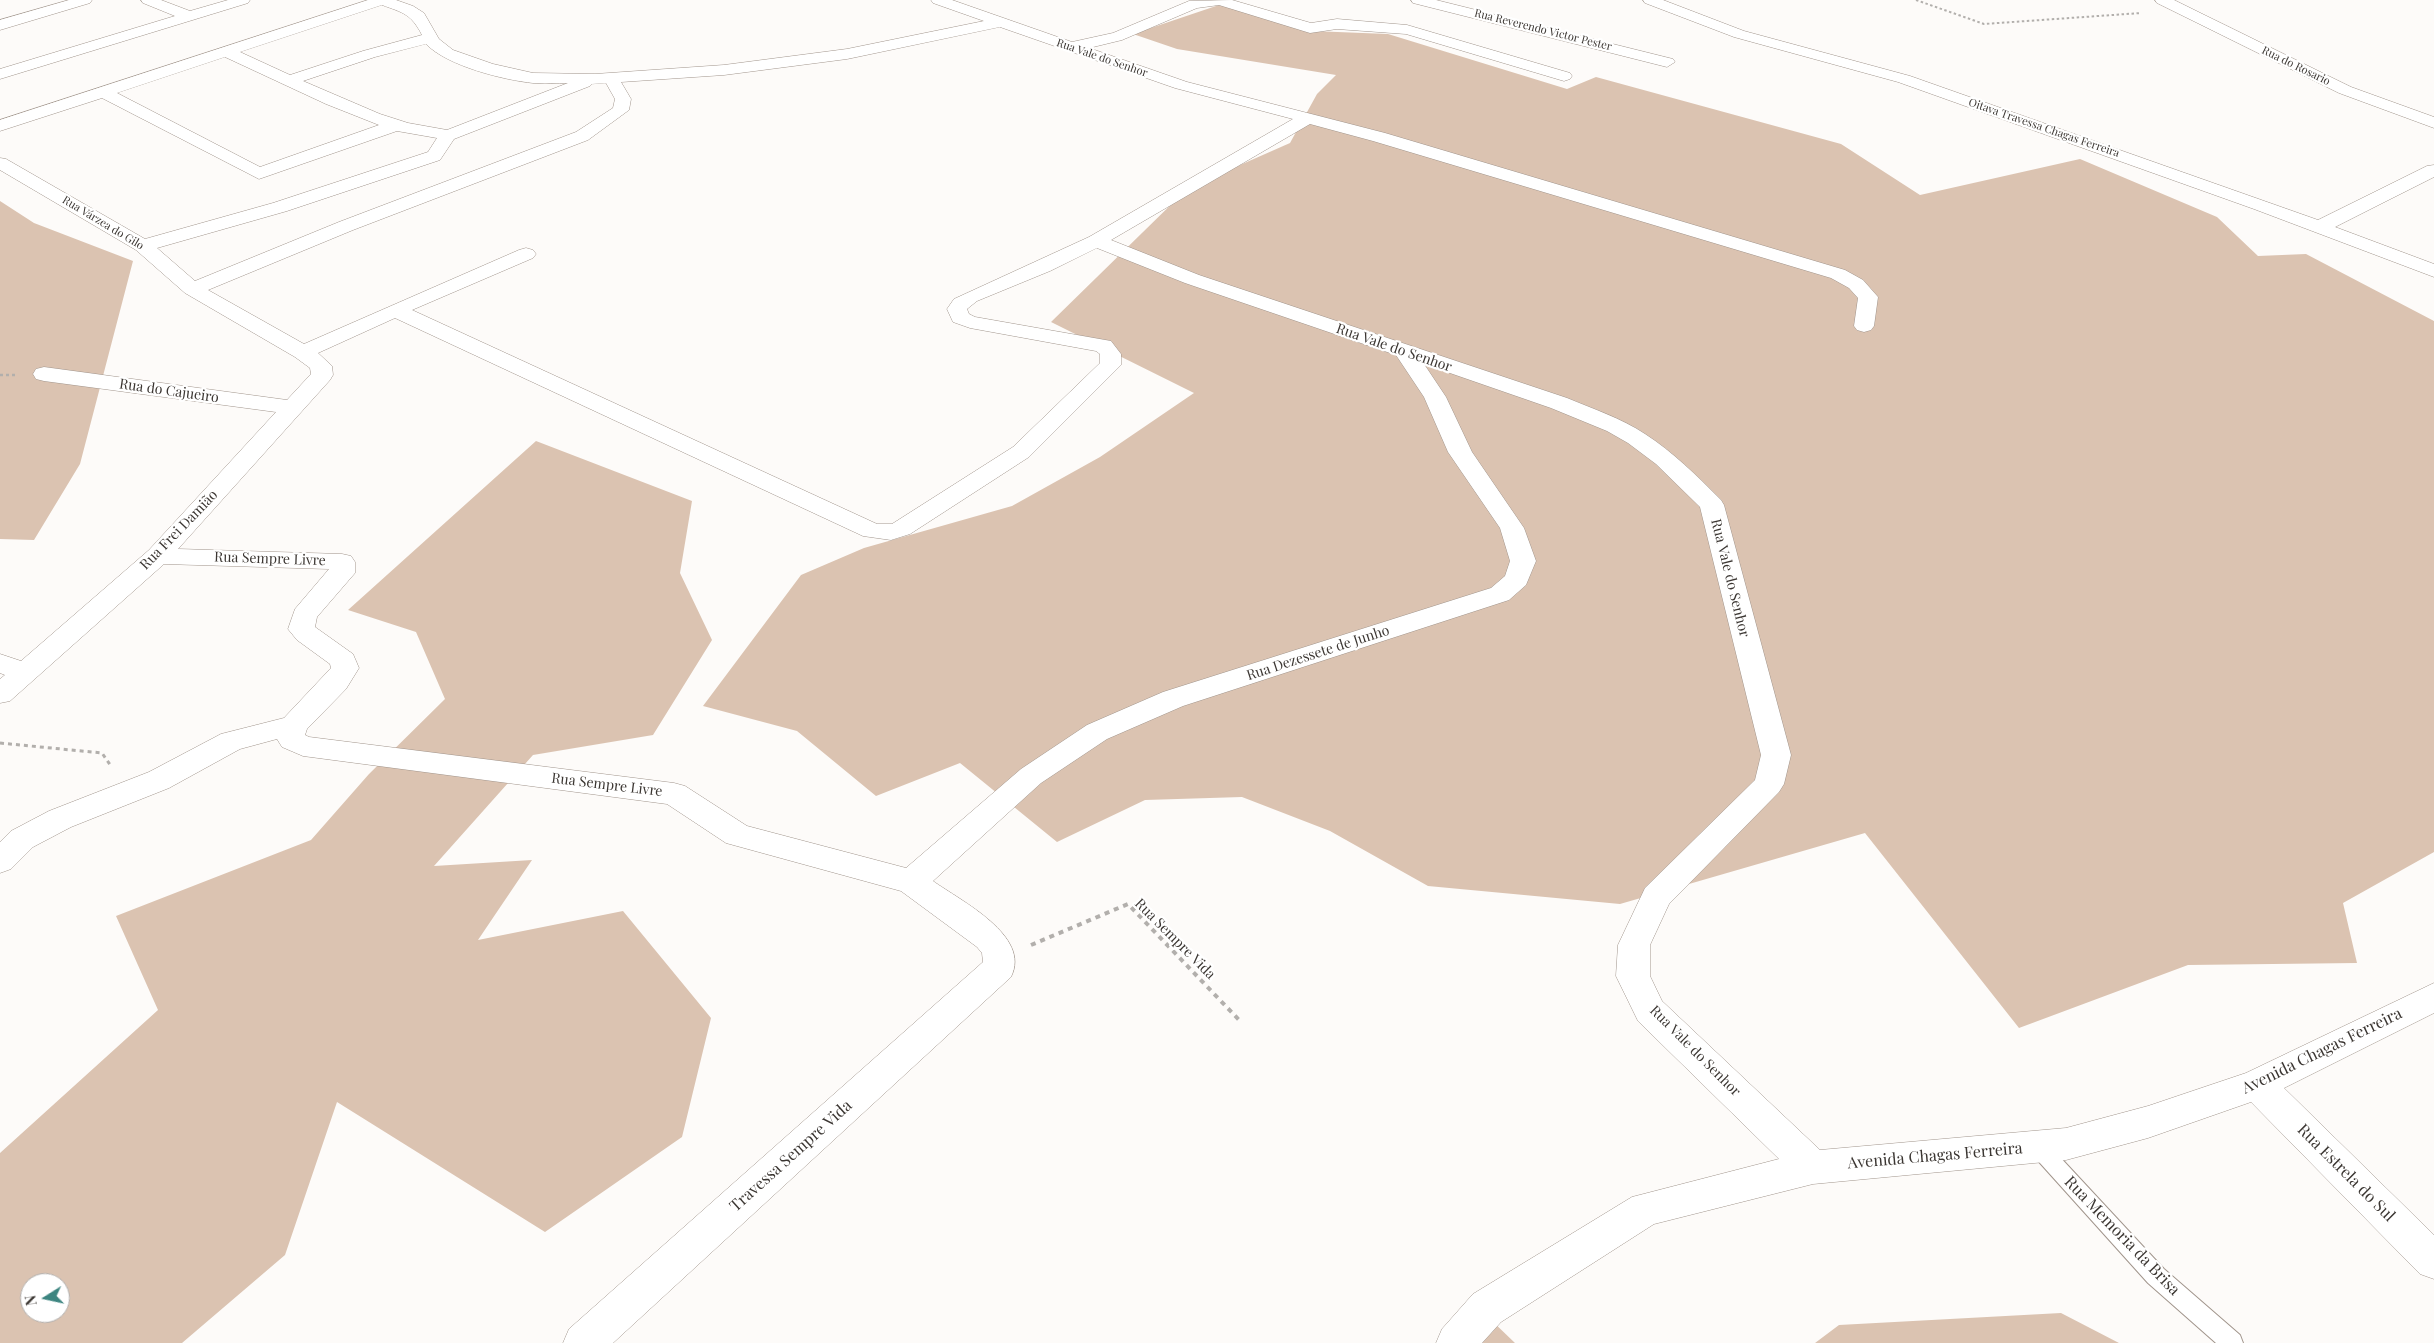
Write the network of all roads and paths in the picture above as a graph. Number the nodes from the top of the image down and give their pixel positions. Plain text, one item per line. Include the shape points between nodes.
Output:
1 (85, 0) edge
2 (148, 0) edge
3 (243, 0) edge
4 (383, 0) edge
5 (938, 0) edge
6 (1418, 0) edge
7 (1650, 0) edge
8 (1916, 0) edge
9 (2162, 0) edge
10 (2184, 11) junction
11 (188, 16) junction
12 (1001, 22) junction
13 (0, 25) edge
14 (430, 38) junction
15 (1069, 46) junction
16 (227, 52) junction
17 (1667, 62) dead end
18 (0, 74) edge
19 (1564, 76) dead end
20 (603, 78) junction
21 (291, 80) junction
22 (103, 92) junction
23 (1306, 119) junction
24 (2434, 123) edge
25 (0, 126) edge
26 (396, 126) junction
27 (448, 135) junction
28 (0, 163) edge
29 (2433, 170) edge
30 (2320, 227) junction
31 (1096, 241) junction
32 (143, 246) junction
33 (526, 254) dead end
34 (2434, 271) edge
35 (192, 289) junction
36 (395, 310) junction
37 (1864, 326) dead end
38 (303, 352) junction
39 (1405, 352) junction
40 (44, 374) dead end
41 (294, 408) junction
42 (158, 556) junction
43 (0, 663) edge
44 (26, 672) junction
45 (0, 694) edge
46 (294, 725) junction
47 (0, 743) edge
48 (129, 791) junction
49 (0, 861) edge
50 (912, 882) junction
51 (1000, 963) junction
52 (2434, 997) edge
53 (1241, 1022) dead end
54 (2257, 1085) junction
55 (2038, 1147) junction
56 (1814, 1167) junction
57 (2434, 1261) edge
58 (583, 1343) edge
59 (1456, 1343) edge
60 (2232, 1343) edge

1 - 13 street
2 - 11 street
3 - 11 street
4 - 14 street via 419,16
4 - 16 street
5 - 12 street, Rua Vale do Senhor
6 - 17 street, Rua Reverendo Victor Pester
7 - 30 street, Oitava Travessa Chagas Ferreira via 1739,34 1904,79
8 - 10 path via 1984,24
9 - 10 street, Rua do Rosario
10 - 24 street, Rua do Rosario via 2345,90
11 - 18 street
12 - 15 street, Rua Vale do Senhor
12 - 20 street via 822,58 724,70
14 - 20 street via 447,53 507,73 533,78
14 - 21 street
15 - 19 street via 1117,36 1194,4 1220,1 1310,28 1337,24 1407,30
15 - 23 street, Rua Vale do Senhor via 1181,85
16 - 21 street
16 - 22 street
20 - 27 street
20 - 35 street via 623,99 621,110 582,136
21 - 26 street
22 - 25 street
22 - 26 street via 259,174
23 - 31 street
23 - 37 street, Rua Vale do Senhor via 1378,137 1838,274 1856,284 1868,298
26 - 27 street
27 - 32 street via 434,156 280,207
28 - 32 street, Rua Várzea do Gilo
29 - 30 street
30 - 34 street, Oitava Travessa Chagas Ferreira
31 - 36 street via 970,297 957,310 960,318 970,322 1103,346 1113,357 1110,365 1021,452 916,521 891,532 872,531
31 - 39 street, Rua Vale do Senhor via 1192,279
32 - 35 street, Rua Várzea do Gilo
33 - 36 street
35 - 38 street, Rua Várzea do Gilo
36 - 38 street
38 - 41 street, Rua Frei Damião via 321,366 322,375
39 - 50 street, Rua Dezessete de Junho via 1435,397 1460,452 1512,528 1523,561 1518,579 1500,594 1173,700 1097,732 1031,776
39 - 56 street, Rua Vale do Senhor via 1559,403 1609,424 1646,444 1712,505 1776,755 1769,784 1656,897 1634,945 1634,976 1650,1011
40 - 41 street, Rua do Cajueiro
41 - 42 street, Rua Frei Damião
42 - 44 street, Rua Frei Damião
42 - 46 street, Rua Sempre Livre via 342,562 342,573 304,615 301,629 343,660 345,668 336,682
43 - 44 street
44 - 45 street, Rua Frei Damião
46 - 48 street via 231,741 159,780
46 - 50 street, Rua Sempre Livre via 292,740 303,746 674,794 737,835
47 - 48 path via 102,753
48 - 49 street via 60,819 22,839
50 - 51 street, Rua Sempre Livre via 989,938 997,948
51 - 53 path, Rua Sempre Vida via 1128,904
51 - 58 street, Travessa Sempre Vida
52 - 54 street, Avenida Chagas Ferreira
54 - 55 street, Avenida Chagas Ferreira via 2148,1122 2066,1144
54 - 57 street, Rua Estrela do Sul
55 - 56 street, Avenida Chagas Ferreira
55 - 60 lane, Rua Memoria da Brisa via 2156,1276
56 - 59 street, Avenida Chagas Ferreira via 1645,1209 1487,1308

